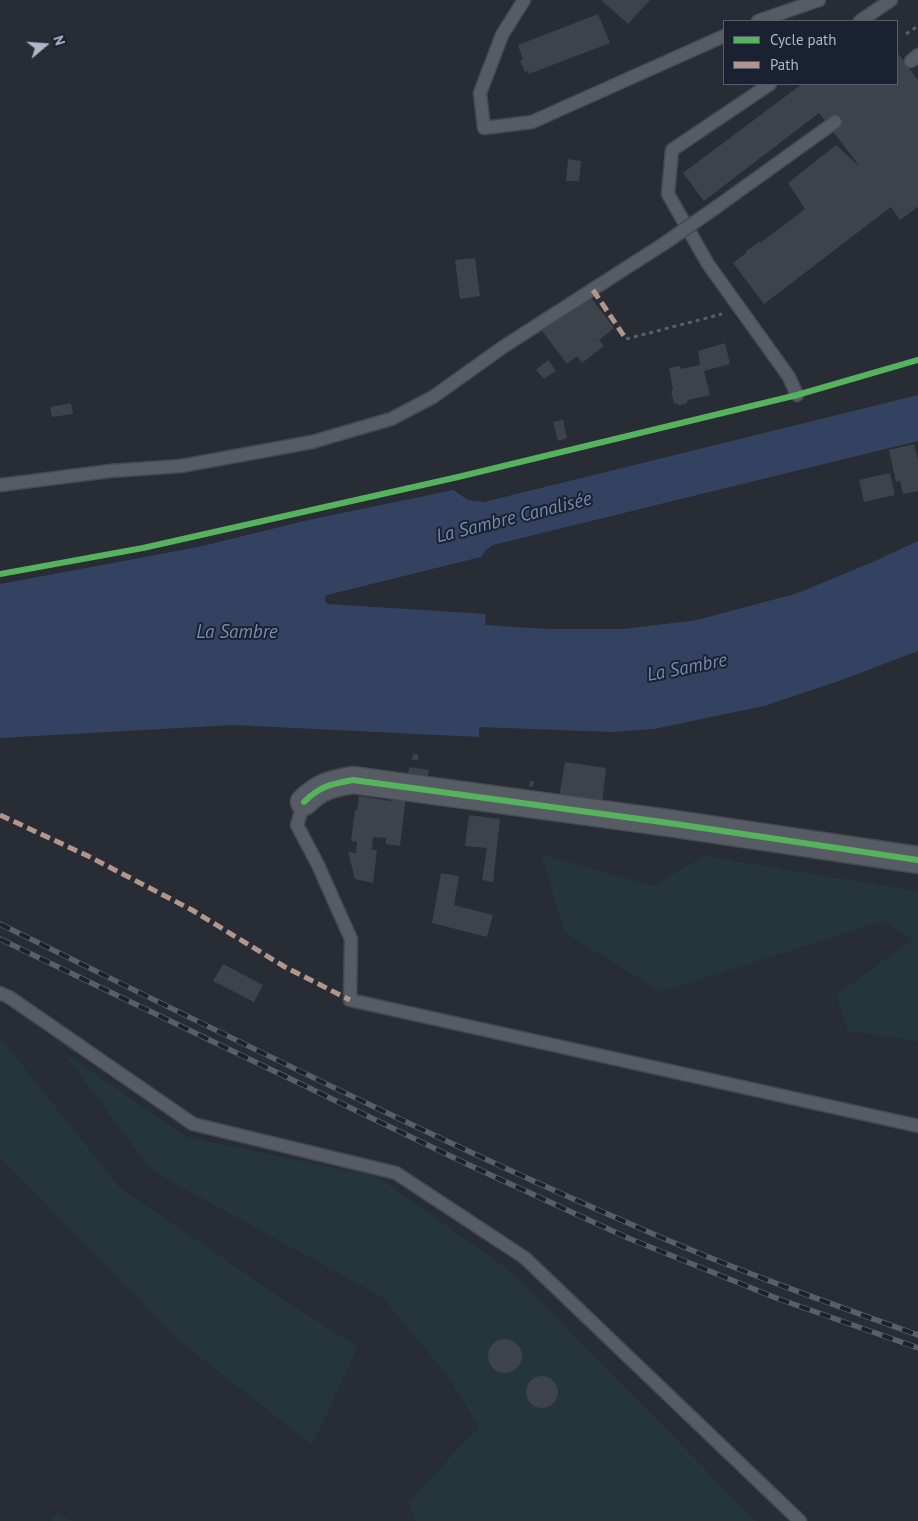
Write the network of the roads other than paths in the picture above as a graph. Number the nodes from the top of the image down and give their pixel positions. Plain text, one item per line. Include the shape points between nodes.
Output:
1 (524, 0) edge
2 (819, 0) edge
3 (891, 0) edge
4 (761, 20) edge
5 (861, 20) edge
6 (723, 36) edge
7 (769, 85) edge
8 (835, 122) dead end
9 (797, 395) dead end
10 (0, 485) edge
11 (304, 802) joint
12 (918, 860) edge
13 (0, 993) edge
14 (918, 1126) edge
15 (800, 1521) edge

1 - 6 lane via 502,35 480,93 484,128 532,122
2 - 4 lane
3 - 5 lane
7 - 9 lane via 672,150 668,194 708,264 790,377
8 - 10 lane, bridge via 665,243 503,347 433,397 391,420 312,442 181,466
11 - 12 street via 314,791 354,780
11 - 14 lane via 297,825 351,939 350,1000
13 - 15 lane via 193,1124 396,1173 525,1258

